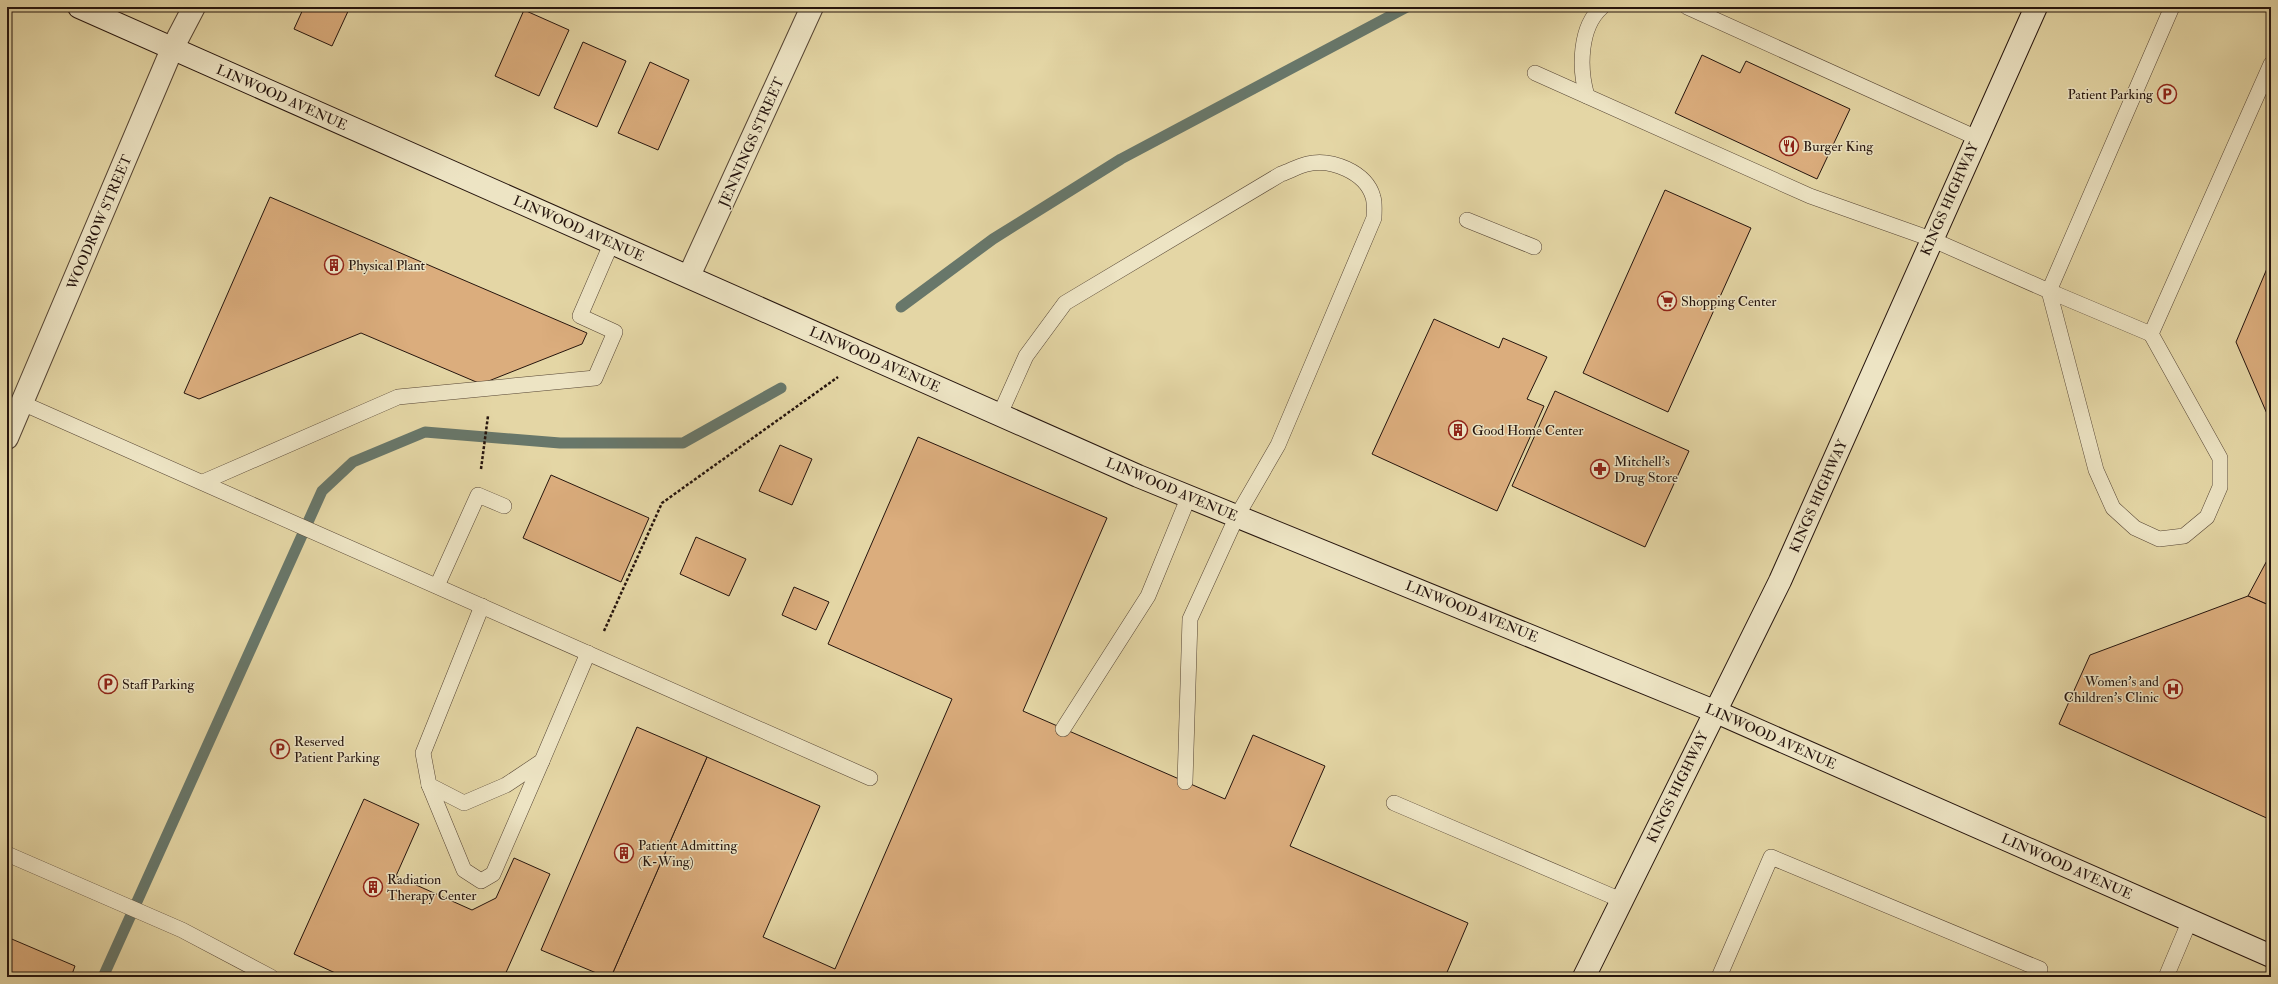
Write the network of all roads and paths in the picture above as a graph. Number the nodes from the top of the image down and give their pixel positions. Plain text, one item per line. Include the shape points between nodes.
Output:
1 (79, 7) edge
2 (194, 7) edge
3 (812, 7) edge
4 (1602, 7) edge
5 (1687, 7) edge
6 (2036, 7) edge
7 (2172, 7) edge
8 (172, 49) junction
9 (2271, 64) edge
10 (1535, 73) dead end
11 (1587, 96) junction
12 (1977, 138) junction
13 (1467, 220) dead end
14 (1931, 239) junction
15 (612, 242) junction
16 (1534, 247) dead end
17 (689, 276) junction
18 (2049, 291) junction
19 (2151, 334) junction
20 (868, 356) junction
21 (22, 403) junction
22 (490, 408) dead end
23 (1000, 414) junction
24 (7, 438) edge
25 (482, 464) dead end
26 (202, 482) junction
27 (1189, 496) junction
28 (504, 506) dead end
29 (1237, 516) junction
30 (437, 586) junction
31 (482, 606) junction
32 (591, 654) junction
33 (1714, 711) junction
34 (1063, 729) dead end
35 (542, 761) junction
36 (870, 778) dead end
37 (1185, 782) dead end
38 (429, 785) junction
39 (1394, 803) dead end
40 (7, 854) edge
41 (1621, 900) junction
42 (2190, 920) junction
43 (2271, 956) edge
44 (270, 977) edge
45 (1584, 977) edge
46 (1719, 977) edge
47 (2036, 977) edge
48 (2166, 977) edge

1 - 8 main road, LINWOOD AVENUE
2 - 8 main road, WOODROW STREET
3 - 17 main road, JENNINGS STREET
4 - 11 lane via 1594,14 1582,52 1582,77
5 - 12 lane
6 - 12 main road, KINGS HIGHWAY
7 - 18 lane
8 - 15 main road, LINWOOD AVENUE
8 - 21 main road, WOODROW STREET
9 - 19 lane
10 - 11 lane
11 - 14 lane via 1810,196
12 - 14 main road, KINGS HIGHWAY
13 - 16 lane
14 - 18 lane
14 - 33 main road, KINGS HIGHWAY via 1780,581
15 - 17 main road, LINWOOD AVENUE
15 - 26 lane via 580,316 615,332 595,378 398,397
17 - 20 main road, LINWOOD AVENUE
18 - 19 lane
18 - 19 lane via 2096,470 2113,508 2136,528 2159,539 2184,536 2207,517 2220,487 2220,458
20 - 23 main road, LINWOOD AVENUE
20 - 32 path via 662,503
21 - 24 main road, WOODROW STREET
21 - 26 lane
22 - 25 path
23 - 27 main road, LINWOOD AVENUE
23 - 29 lane via 1026,356 1065,303 1281,174 1307,164 1326,163 1348,169 1364,180 1373,196 1374,218 1278,446
26 - 30 lane
27 - 29 main road, LINWOOD AVENUE
27 - 34 lane via 1148,596
28 - 30 lane via 478,495
29 - 33 main road, LINWOOD AVENUE
29 - 37 lane via 1190,619
30 - 31 lane
31 - 32 lane
31 - 38 lane via 422,753
32 - 35 lane
32 - 36 lane
33 - 41 main road, KINGS HIGHWAY
33 - 42 main road, LINWOOD AVENUE
35 - 38 lane via 506,785 464,803
35 - 38 lane via 493,874 481,881 464,870
39 - 41 lane
40 - 44 lane via 182,930
41 - 45 main road, KINGS HIGHWAY
42 - 43 main road, LINWOOD AVENUE
42 - 48 lane
46 - 47 lane via 1771,858 2040,969

